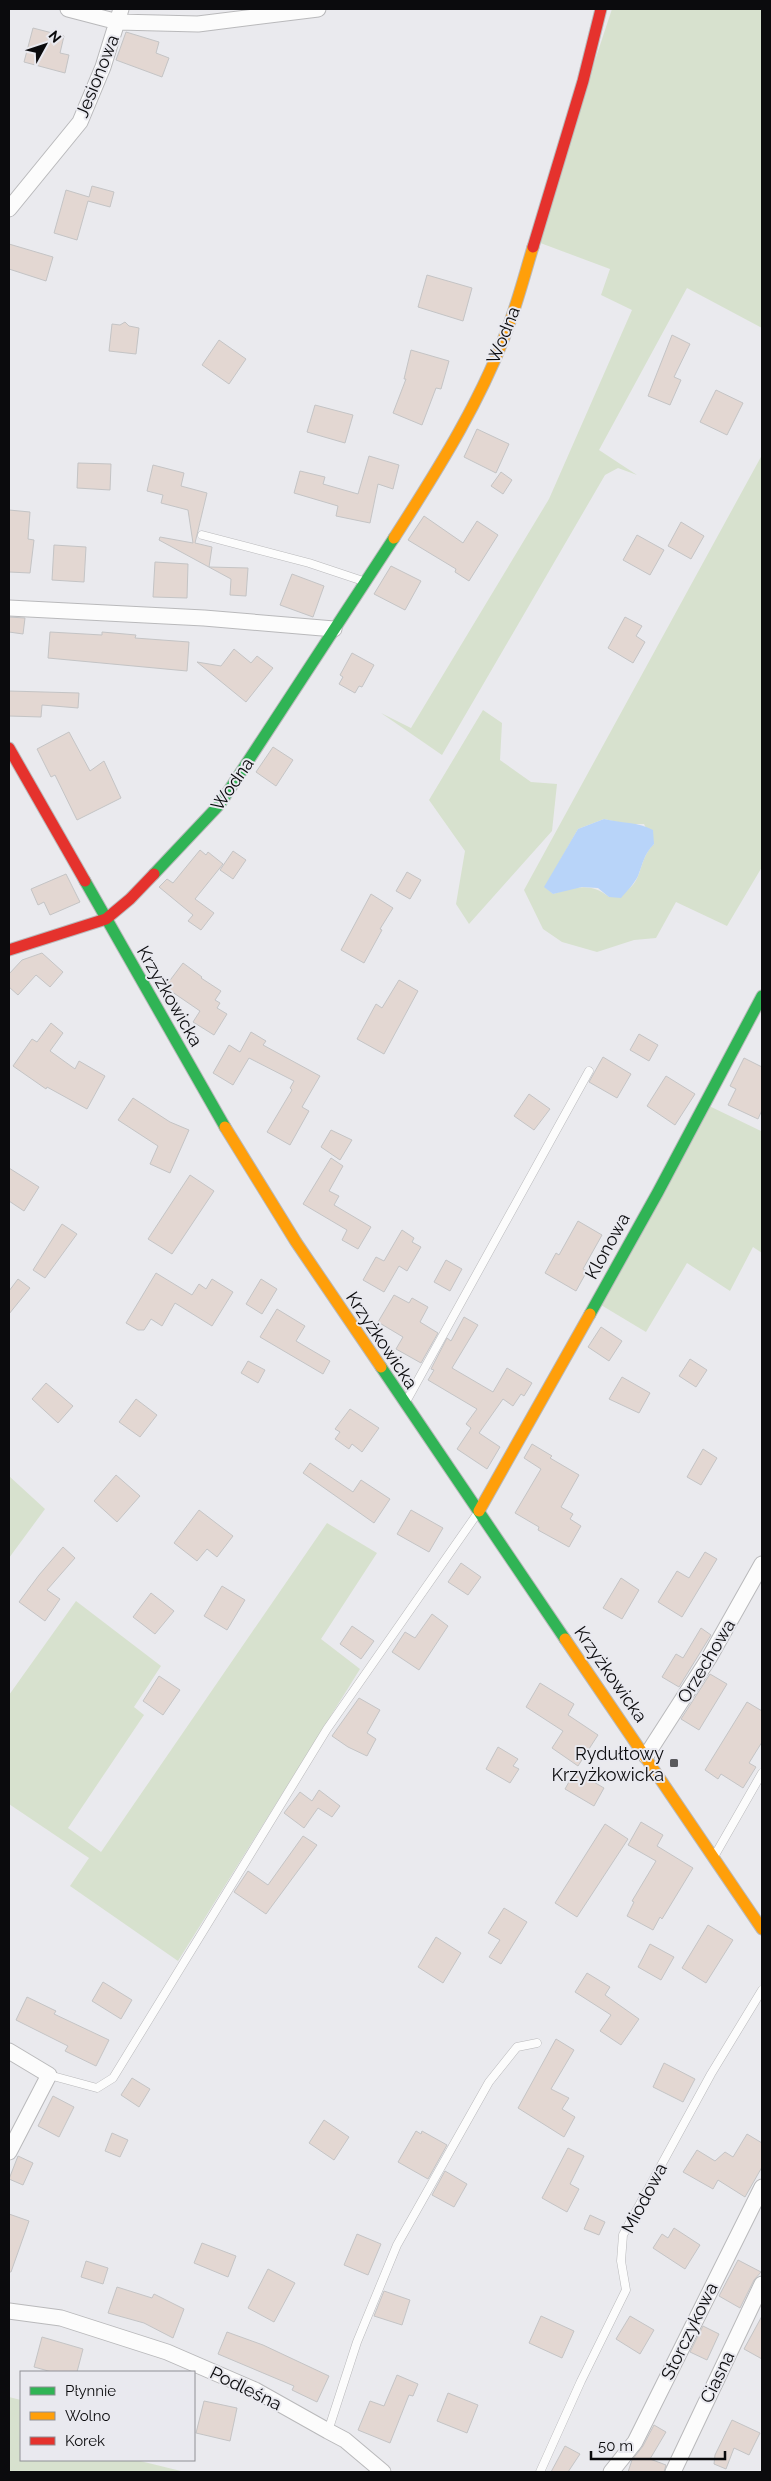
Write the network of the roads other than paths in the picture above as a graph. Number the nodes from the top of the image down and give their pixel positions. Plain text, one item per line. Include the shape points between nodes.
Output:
1 (68, 9) edge
2 (318, 9) edge
3 (601, 9) edge
4 (120, 15) edge
5 (9, 209) edge
6 (202, 535) dead end
7 (365, 581) junction
8 (9, 608) edge
9 (334, 630) junction
10 (9, 748) edge
11 (106, 919) junction
12 (9, 950) edge
13 (762, 996) edge
14 (589, 1071) dead end
15 (405, 1404) junction
16 (479, 1512) junction
17 (762, 1564) edge
18 (646, 1756) junction
19 (762, 1773) edge
20 (714, 1856) junction
21 (762, 1928) edge
22 (762, 1990) edge
23 (538, 2043) dead end
24 (9, 2051) edge
25 (49, 2075) junction
26 (9, 2152) edge
27 (762, 2187) edge
28 (762, 2284) edge
29 (9, 2311) edge
30 (328, 2431) junction
31 (383, 2472) edge
32 (540, 2472) edge
33 (611, 2472) edge
34 (672, 2472) edge

1 - 4 street
2 - 4 street via 198,24
3 - 7 street, Wodna via 583,81 512,317 478,395 443,462
4 - 5 street, Jesionowa via 80,122
6 - 7 lane
7 - 9 street, Wodna
8 - 9 street via 204,618
9 - 11 street, Wodna via 220,804 130,899
10 - 11 street, Krzyżkowicka
11 - 12 street
11 - 15 street, Krzyżkowicka via 271,1202
13 - 16 street, Klonowa via 658,1192
14 - 15 lane
15 - 16 street, Krzyżkowicka
16 - 18 street, Krzyżkowicka
16 - 25 lane via 327,1729 113,2078 97,2088
17 - 18 street, Orzechowa via 709,1658
18 - 20 street, Krzyżkowicka
19 - 20 lane
20 - 21 street, Krzyżkowicka
22 - 32 lane, Miodowa via 623,2235 621,2262 626,2290
23 - 30 lane via 517,2047 489,2082 397,2245 358,2342
24 - 25 street
25 - 26 street
27 - 33 street, Storczykowa via 635,2442
28 - 34 street, Ciasna
29 - 30 street, Podleśna via 61,2318 167,2352 256,2390
30 - 31 street, Podleśna via 345,2440

